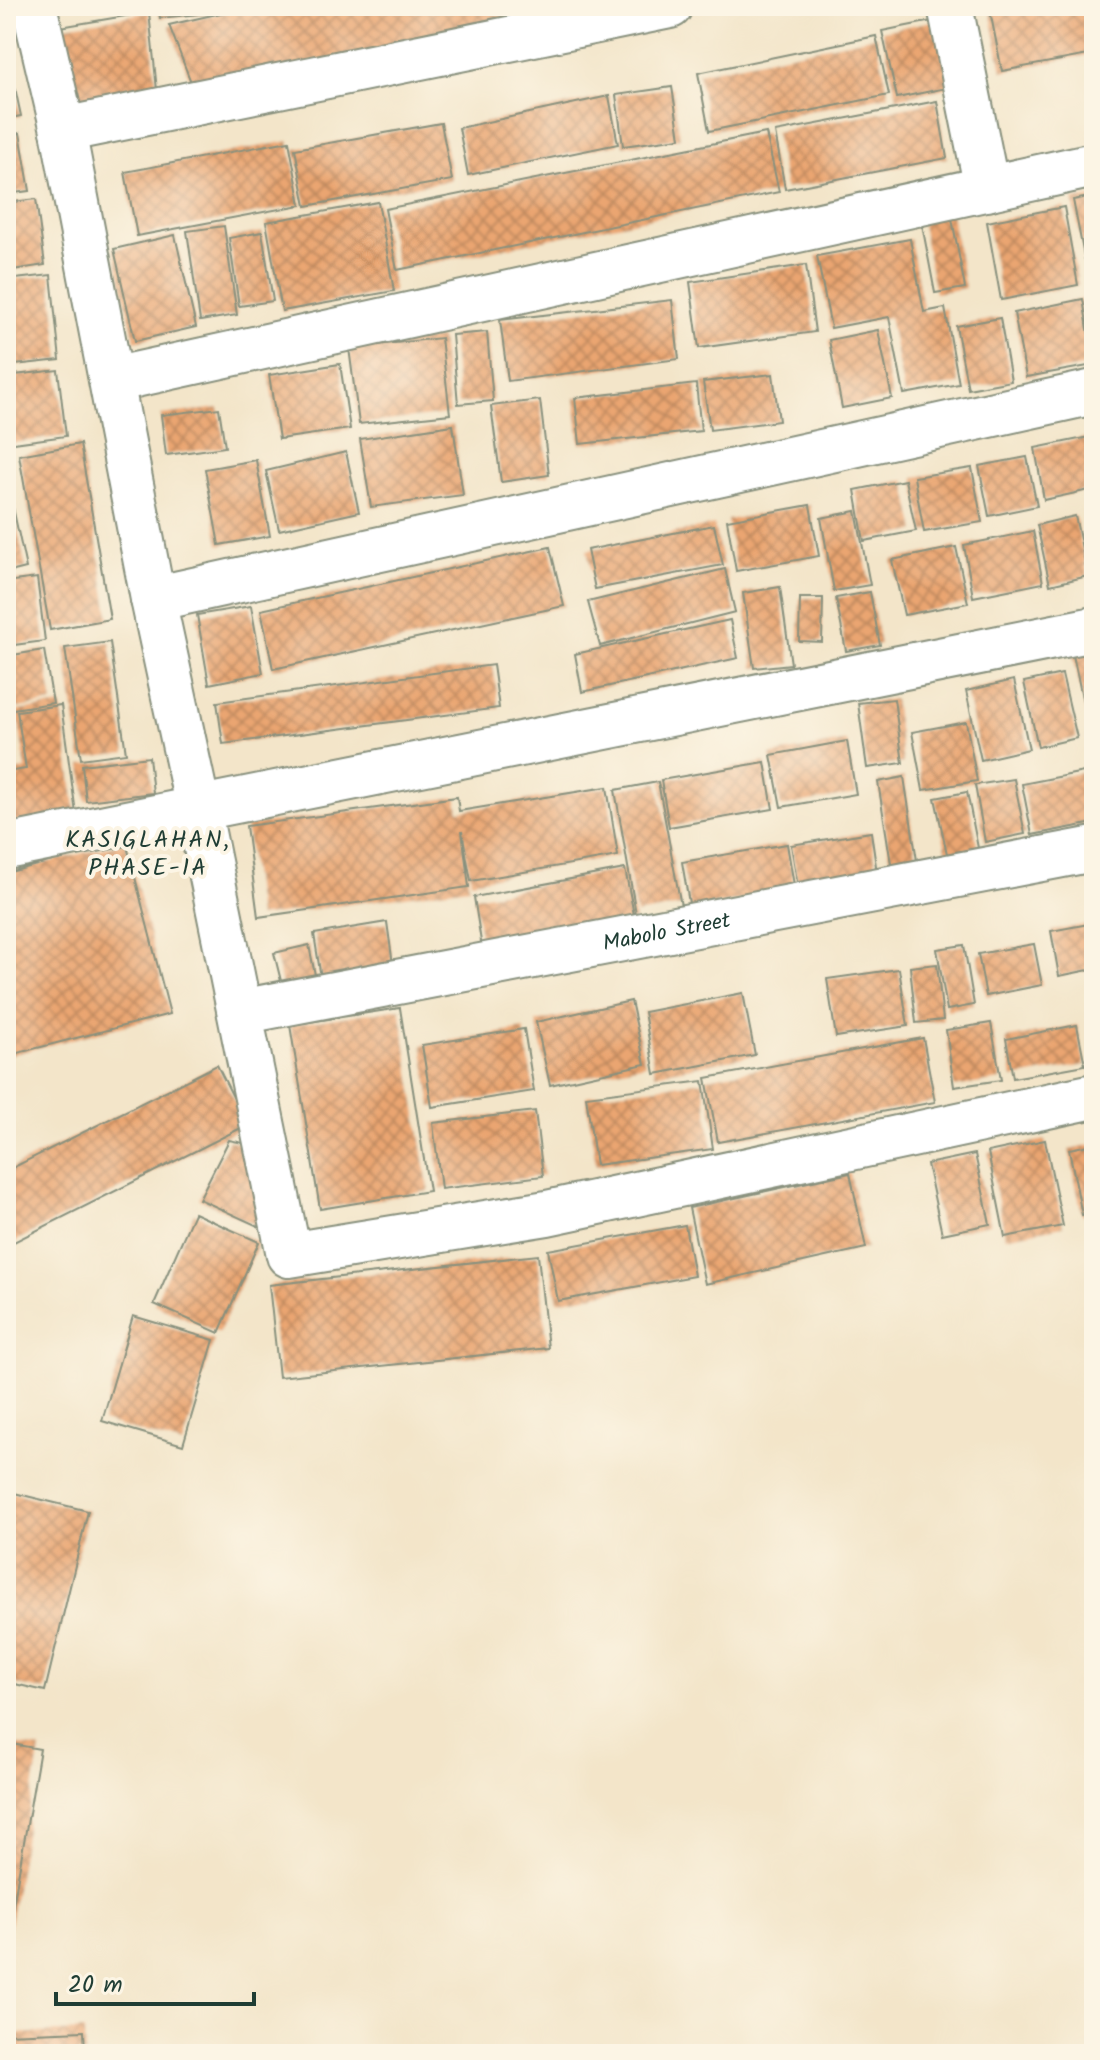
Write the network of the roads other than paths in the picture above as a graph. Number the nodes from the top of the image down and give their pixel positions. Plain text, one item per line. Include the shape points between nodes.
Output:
1 (34, 6) edge
2 (670, 6) edge
3 (950, 6) edge
4 (63, 130) junction
5 (1094, 165) edge
6 (987, 189) junction
7 (112, 380) junction
8 (1094, 392) edge
9 (153, 599) junction
10 (1094, 629) edge
11 (198, 808) junction
12 (6, 847) edge
13 (1094, 849) edge
14 (240, 1012) junction
15 (1094, 1096) edge

1 - 4 street
2 - 4 street
3 - 6 street
4 - 7 street
5 - 6 street
6 - 7 street
7 - 9 street
8 - 9 street
9 - 11 street
10 - 11 street
11 - 12 street
11 - 14 street
13 - 14 street, Mabolo Street
14 - 15 street via 289,1255 547,1213

